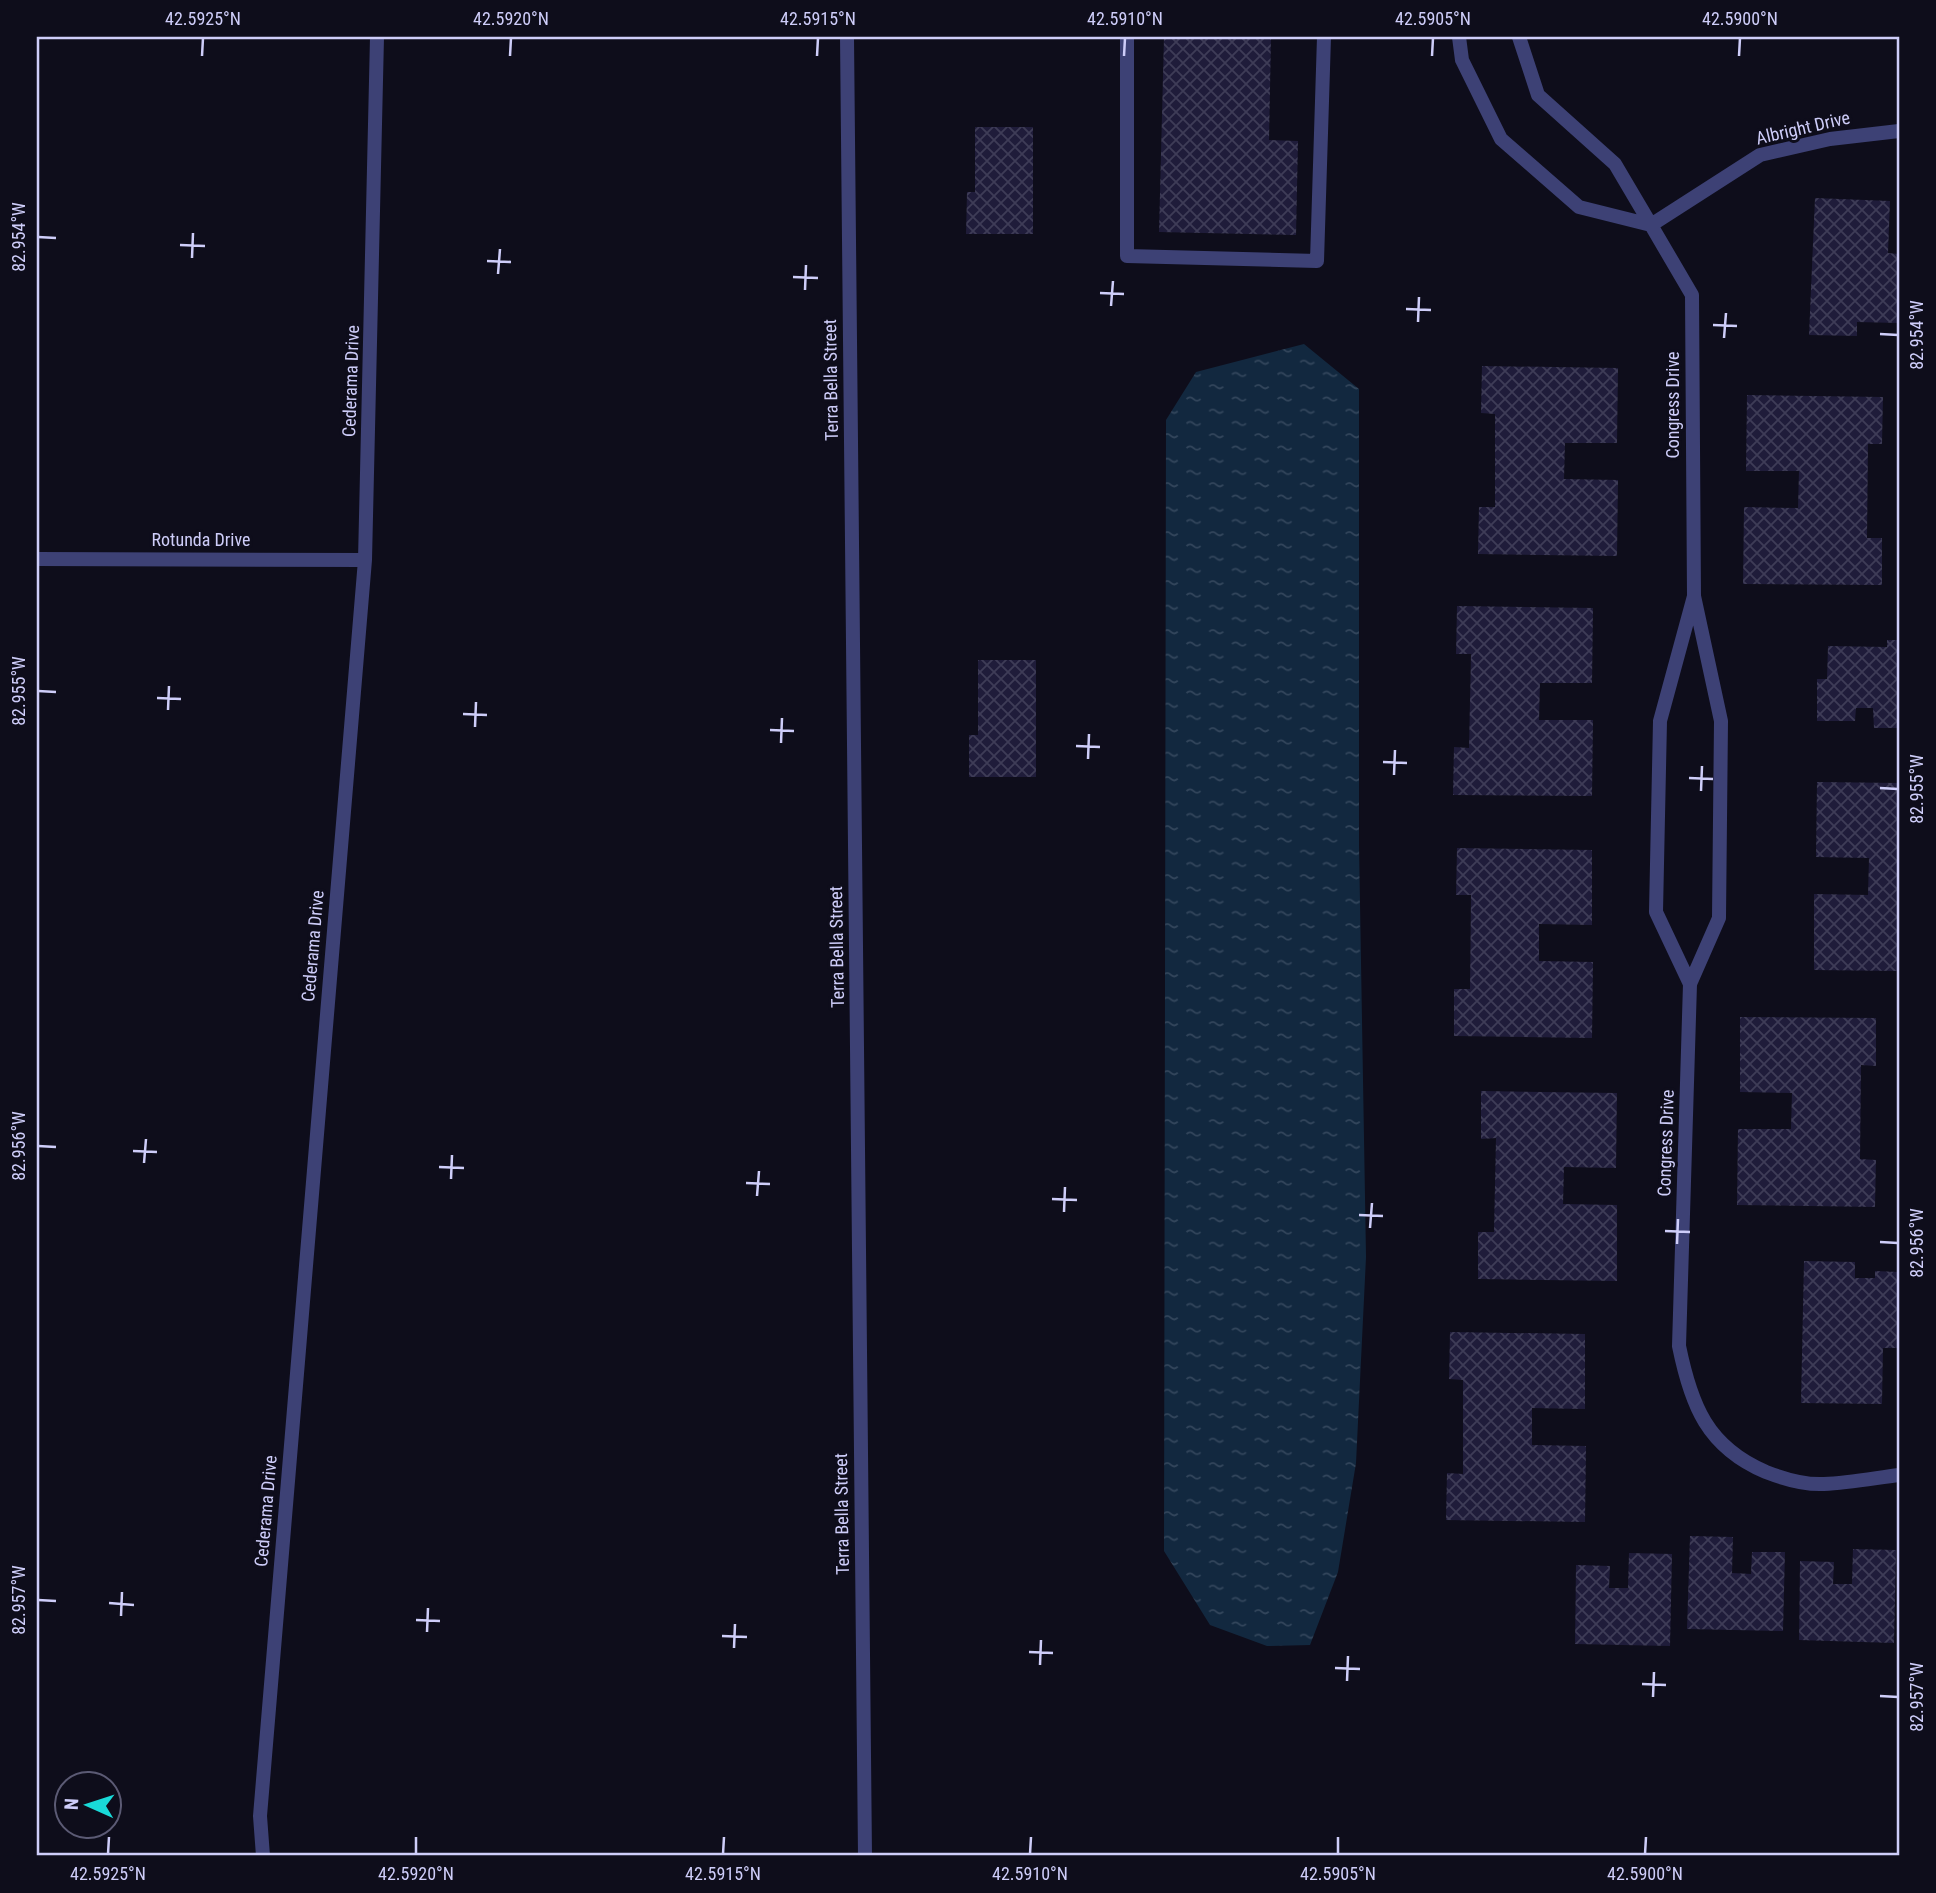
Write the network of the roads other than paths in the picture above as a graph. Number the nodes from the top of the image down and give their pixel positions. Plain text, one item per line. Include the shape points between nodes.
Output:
1 (377, 37) edge
2 (847, 37) edge
3 (1127, 37) edge
4 (1324, 37) edge
5 (1460, 37) edge
6 (1519, 37) edge
7 (1899, 131) edge
8 (1651, 225) junction
9 (37, 559) edge
10 (365, 561) junction
11 (1694, 596) junction
12 (1690, 984) junction
13 (1899, 1475) edge
14 (263, 1856) edge
15 (865, 1856) edge

1 - 10 street, Cederama Drive
2 - 15 street, Terra Bella Street
3 - 4 street via 1128,256 1317,261
5 - 8 street via 1462,60 1501,139 1579,207
6 - 8 street, Congress Drive via 1538,95 1615,164
7 - 8 street, Albright Drive via 1830,139 1760,155
8 - 11 street, Congress Drive via 1692,295
9 - 10 street, Rotunda Drive
10 - 14 street, Cederama Drive via 261,1802
11 - 12 street, Congress Drive via 1721,734 1718,918
11 - 12 street, Congress Drive via 1660,721 1656,912
12 - 13 street, Congress Drive via 1679,1346 1687,1384 1705,1425 1722,1446 1758,1468 1784,1479 1822,1484

